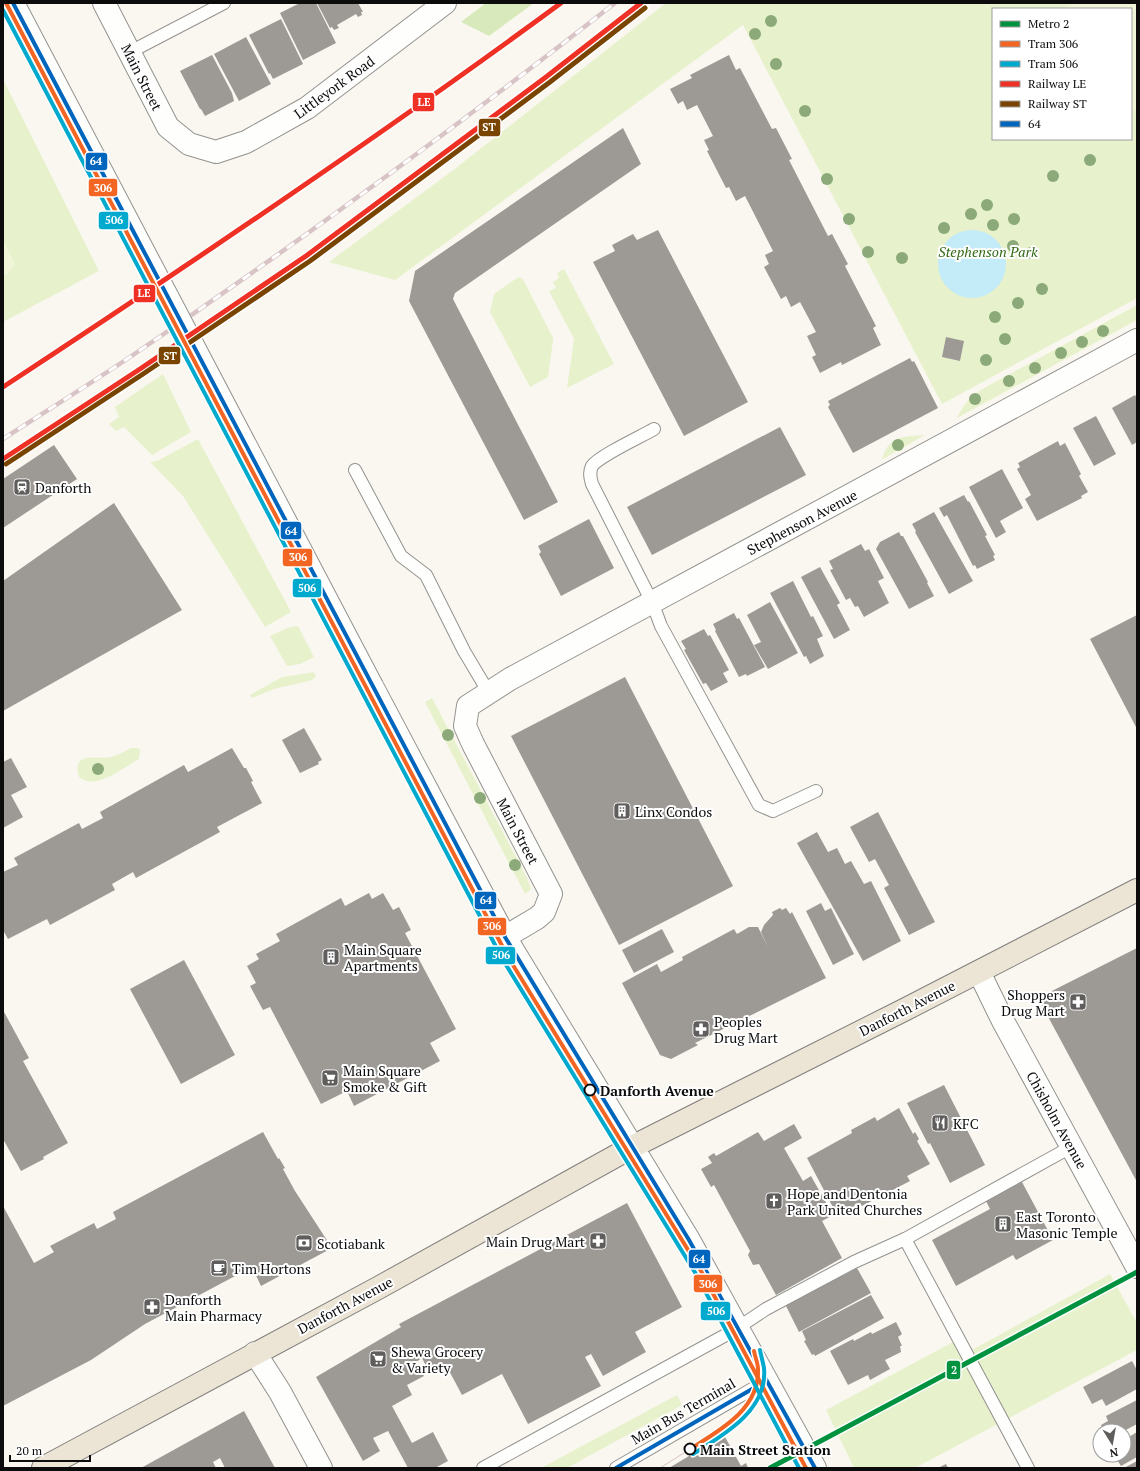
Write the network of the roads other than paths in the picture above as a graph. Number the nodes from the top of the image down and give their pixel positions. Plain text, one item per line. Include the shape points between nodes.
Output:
1 (13, 3) edge
2 (104, 3) edge
3 (224, 3) edge
4 (436, 6) edge
5 (130, 52) junction
6 (189, 144) joint
7 (1137, 340) edge
8 (654, 429) dead end
9 (355, 470) dead end
10 (652, 602) junction
11 (489, 693) junction
12 (468, 706) joint
13 (816, 792) dead end
14 (1137, 890) edge
15 (505, 937) junction
16 (979, 972) junction
17 (632, 1147) junction
18 (1071, 1147) junction
19 (905, 1239) junction
20 (1137, 1267) edge
21 (737, 1328) junction
22 (255, 1353) junction
23 (766, 1381) junction
24 (43, 1468) edge
25 (321, 1468) edge
26 (483, 1468) edge
27 (616, 1468) edge
28 (815, 1468) edge
29 (1028, 1468) edge

1 - 15 street, bridge
2 - 5 street, Main Street
3 - 5 lane
4 - 6 street, Littleyork Road via 307,108 246,142 216,152
5 - 6 street, Main Street via 168,127
7 - 10 street, Stephenson Avenue
8 - 10 lane via 604,457 593,465 589,474
9 - 11 lane via 401,556 426,575 464,651
10 - 11 street, Stephenson Avenue
10 - 13 lane via 661,626 759,805 773,811
11 - 12 street, Stephenson Avenue
12 - 15 street, Main Street via 465,726 473,744 552,894 544,912
14 - 16 main road, Danforth Avenue
15 - 17 street
16 - 17 main road, Danforth Avenue
16 - 18 street, Chisholm Avenue
17 - 21 street via 689,1240
17 - 22 main road, Danforth Avenue
18 - 19 lane
18 - 20 street, Chisholm Avenue
19 - 21 lane via 854,1262 766,1309
19 - 29 lane
21 - 23 street
21 - 26 lane
22 - 24 main road, Danforth Avenue
22 - 25 street via 283,1397
23 - 27 lane, Main Bus Terminal
23 - 28 street

